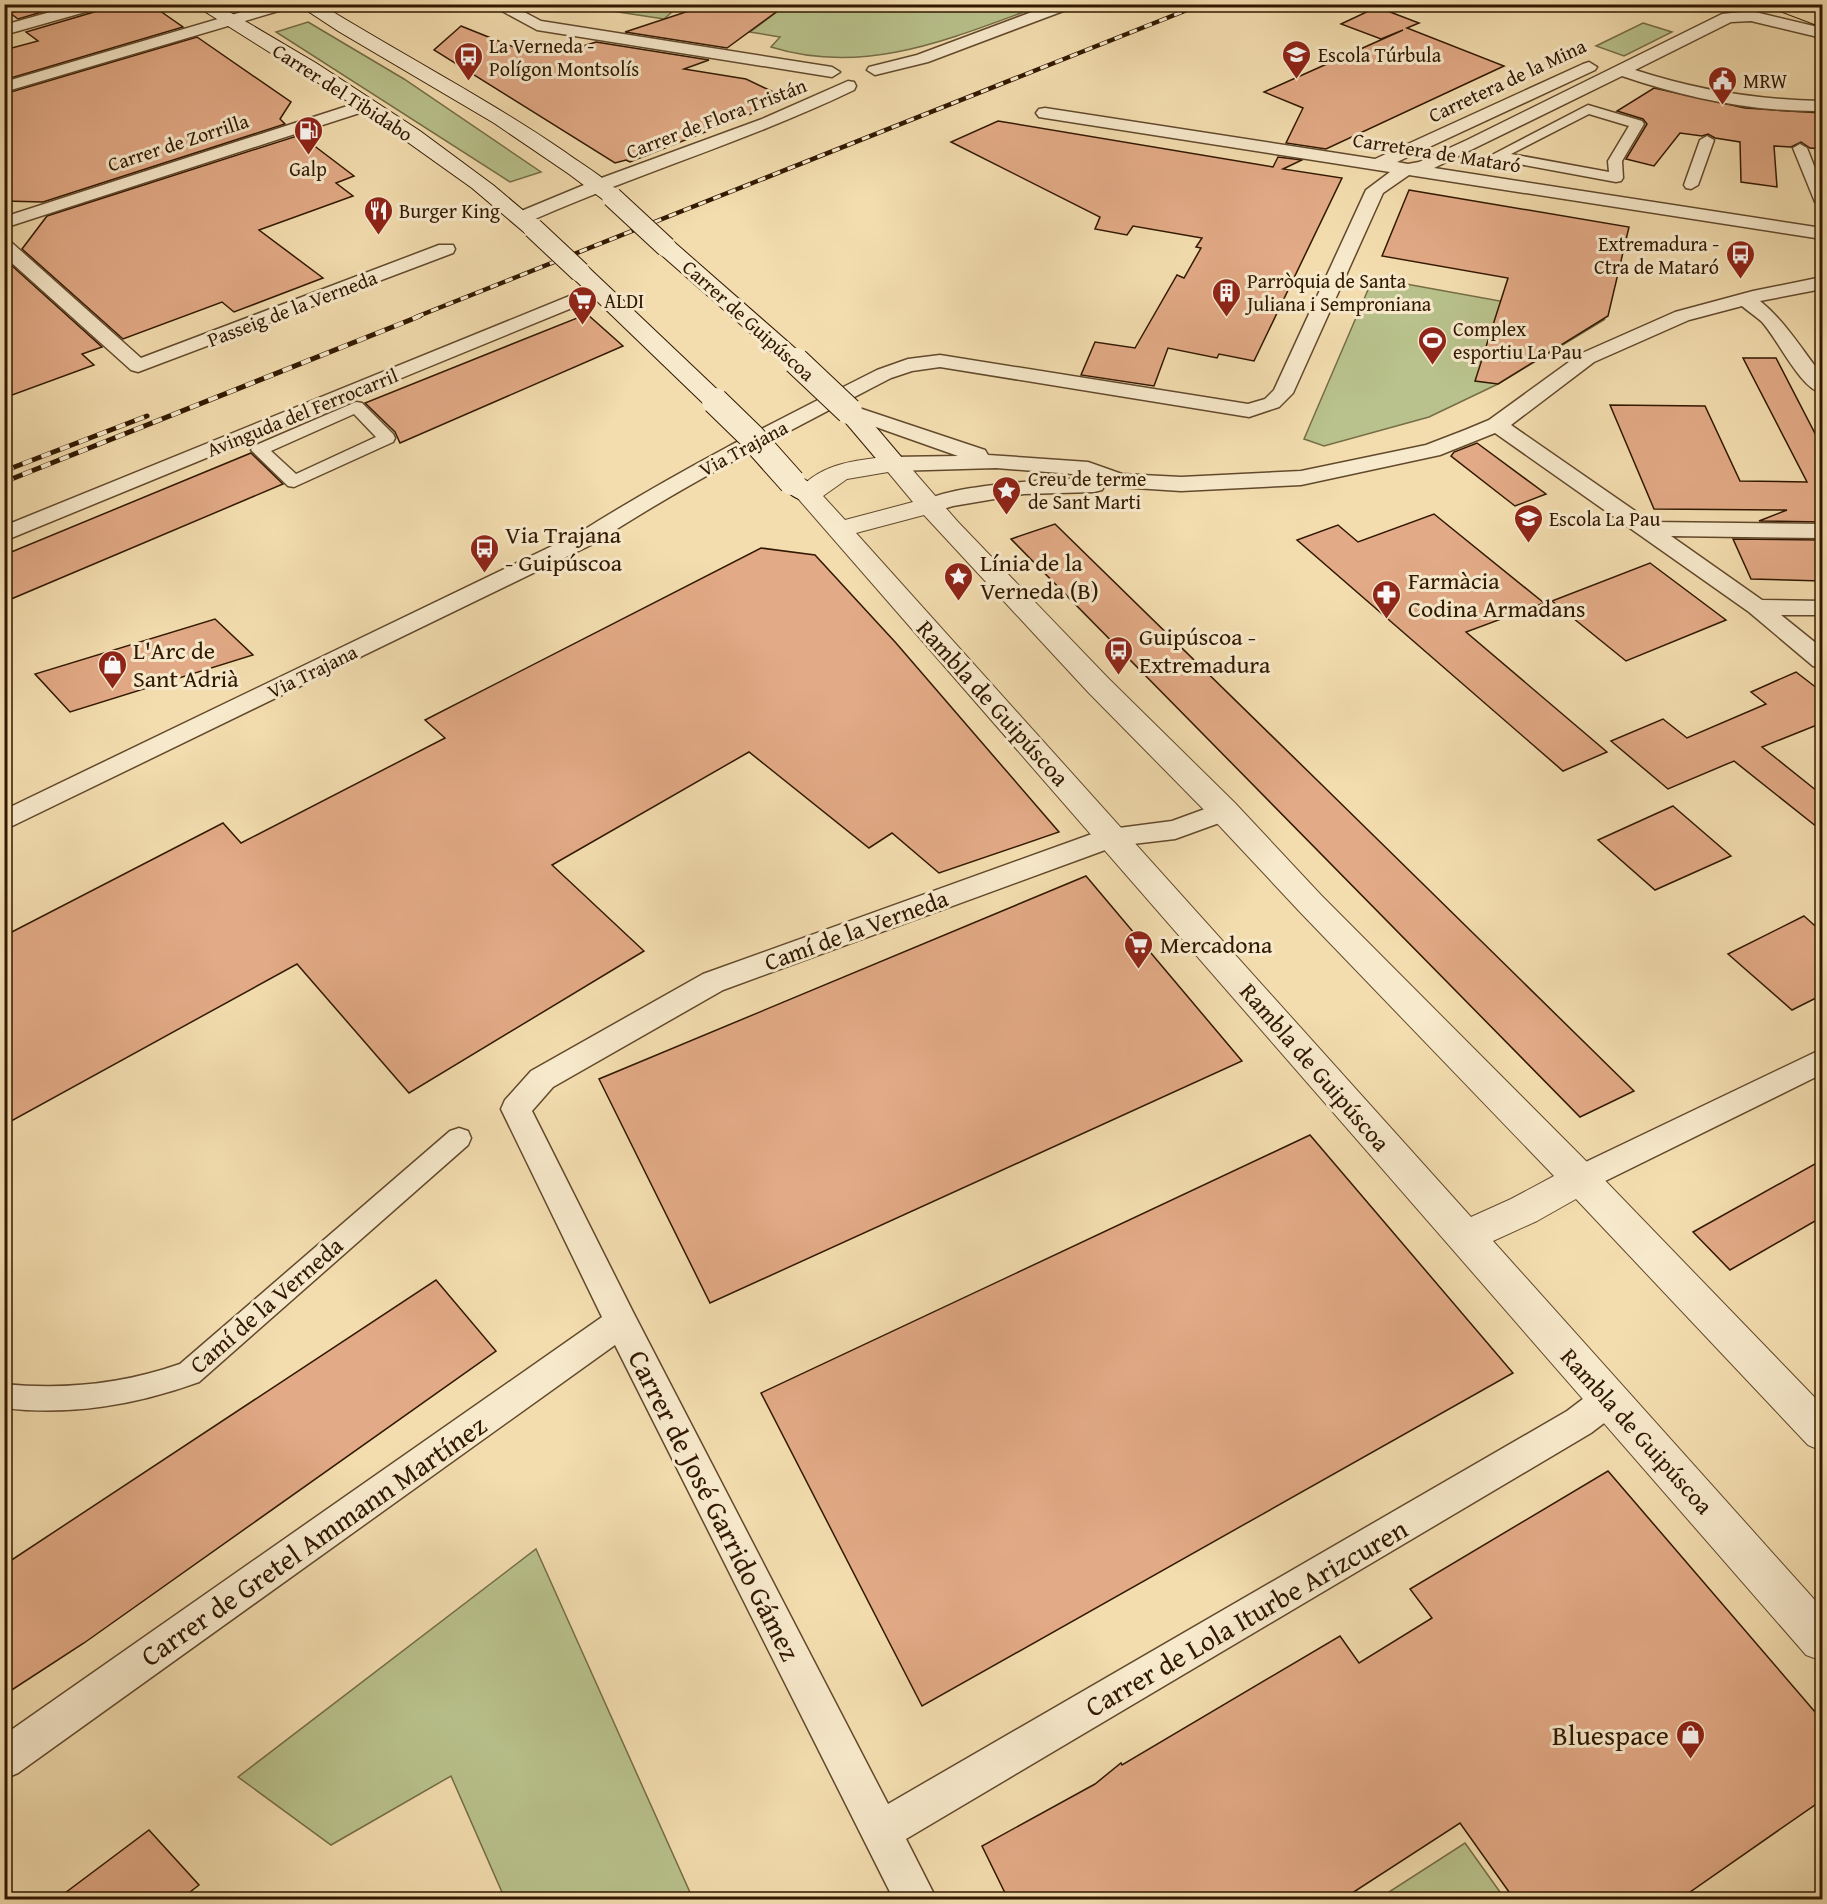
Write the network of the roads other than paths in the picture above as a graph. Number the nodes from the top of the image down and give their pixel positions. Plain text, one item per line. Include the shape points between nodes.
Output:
1 (98, 4) edge
2 (202, 4) edge
3 (287, 4) edge
4 (306, 4) edge
5 (496, 4) edge
6 (1069, 4) edge
7 (1778, 4) edge
8 (1800, 4) edge
9 (1822, 12) edge
10 (230, 20) junction
11 (1822, 22) edge
12 (4, 30) edge
13 (1822, 33) edge
14 (1627, 69) junction
15 (856, 76) junction
16 (4, 87) edge
17 (366, 105) junction
18 (1822, 106) edge
19 (1045, 113) dead end
20 (1707, 140) dead end
21 (1800, 148) dead end
22 (1497, 156) joint
23 (1404, 161) junction
24 (1691, 185) dead end
25 (604, 191) junction
26 (1822, 202) edge
27 (4, 223) edge
28 (527, 223) junction
29 (1822, 234) edge
30 (4, 246) edge
31 (446, 249) dead end
32 (1822, 283) edge
33 (599, 290) junction
34 (1745, 299) junction
35 (1822, 387) edge
36 (854, 417) junction
37 (1497, 425) junction
38 (996, 461) junction
39 (894, 464) junction
40 (1119, 480) junction
41 (294, 482) joint
42 (800, 488) junction
43 (930, 506) junction
44 (1647, 529) junction
45 (837, 530) junction
46 (1822, 531) edge
47 (4, 534) edge
48 (1757, 607) junction
49 (1822, 608) edge
50 (1822, 660) edge
51 (1224, 811) junction
52 (4, 821) edge
53 (1113, 837) junction
54 (1822, 1061) edge
55 (516, 1109) joint
56 (459, 1138) dead end
57 (1580, 1179) junction
58 (1463, 1237) junction
59 (621, 1322) junction
60 (4, 1396) edge
61 (1608, 1400) junction
62 (1822, 1431) edge
63 (1822, 1640) edge
64 (4, 1759) edge
65 (881, 1831) junction
66 (916, 1899) edge

1 - 12 street
2 - 10 street, Carrer del Tibidabo
3 - 10 street
4 - 25 street, Carrer de Guipúscoa via 538,141
5 - 15 street via 537,25
6 - 15 street, Carrer de Flora Tristán via 922,59
7 - 11 highway
8 - 9 highway
10 - 16 street
10 - 17 street, Carrer del Tibidabo
13 - 14 street via 1751,16 1728,17
14 - 18 street, Carretera de la Mina via 1684,89 1745,100
14 - 23 street, Carretera de la Mina via 1441,159
14 - 23 street, Carretera de la Mina via 1603,61
15 - 25 street, Carrer de Flora Tristán via 808,107
17 - 27 street, Carrer de Zorrilla
17 - 28 street, Carrer del Tibidabo via 481,185
19 - 23 street, Carretera de Mataró via 1377,165
20 - 24 street
21 - 26 street
22 - 22 street via 1588,109 1637,124 1615,161 1616,178
23 - 29 street, Carretera de Mataró
23 - 52 street, Via Trajana via 1375,190 1283,393 1272,403 1249,411 940,361 908,364 719,460 587,538
25 - 28 street
25 - 36 street, Carrer de Guipúscoa, bridge
28 - 33 street, bridge
30 - 31 street, Passeig de la Verneda via 138,366
32 - 34 street
33 - 42 street, bridge
33 - 47 street, Avinguda del Ferrocarril
34 - 35 street via 1769,318
34 - 37 street via 1682,316 1587,358
36 - 38 street
36 - 39 street, Carrer de Guipúscoa
37 - 40 street via 1432,450 1301,478 1181,484
37 - 44 street
38 - 39 street
38 - 40 street via 1088,469
39 - 42 street via 837,472
39 - 43 street
40 - 43 street via 1085,487 1024,487
41 - 41 street via 260,450 356,407 387,438
42 - 45 street, Rambla de Guipúscoa
43 - 45 street
43 - 51 street via 1098,685
44 - 46 street
44 - 48 street
45 - 53 street, Rambla de Guipúscoa
48 - 49 street
48 - 50 street
51 - 53 street, Camí de la Verneda via 1174,830
51 - 57 street
53 - 55 street, Camí de la Verneda via 713,982 542,1079
53 - 58 street, Rambla de Guipúscoa
54 - 57 street
55 - 59 street, Carrer de José Garrido Gámez
56 - 60 street, Camí de la Verneda via 189,1373 126,1393 31,1400
57 - 58 street
57 - 62 street
58 - 61 street, Rambla de Guipúscoa
59 - 64 street, Carrer de Gretel Ammann Martínez
59 - 65 street, Carrer de José Garrido Gámez
61 - 63 street, Rambla de Guipúscoa
61 - 65 street, Carrer de Lola Iturbe Arizcuren via 1579,1422
65 - 66 street, Carrer de José Garrido Gámez

